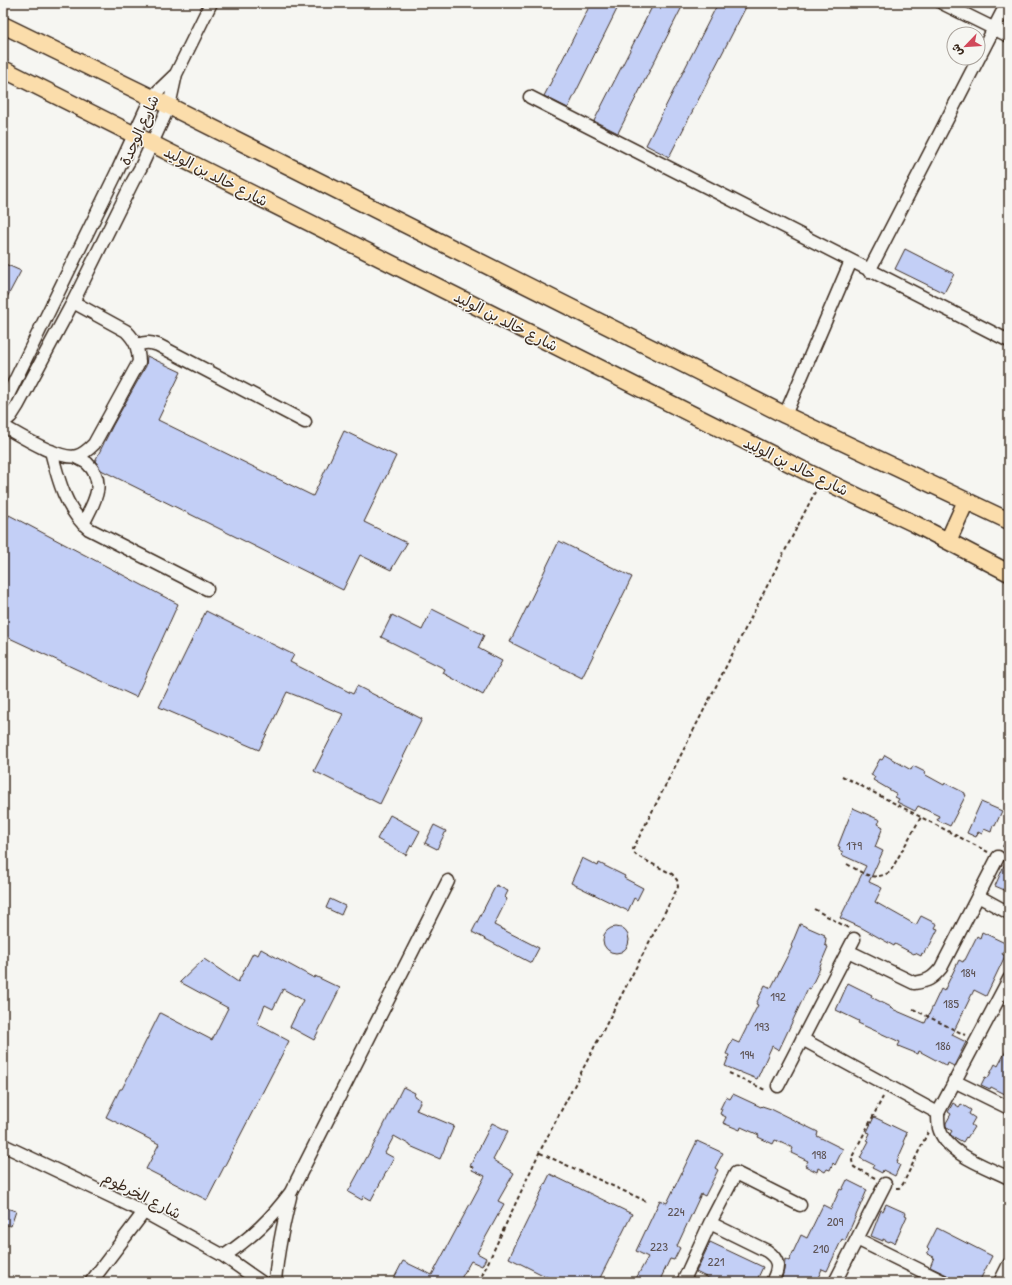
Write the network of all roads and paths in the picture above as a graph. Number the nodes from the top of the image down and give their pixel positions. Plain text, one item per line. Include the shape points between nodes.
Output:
1 (211, 3) edge
2 (942, 3) edge
3 (1007, 3) edge
4 (3, 25) edge
5 (994, 29) junction
6 (1009, 36) edge
7 (3, 69) edge
8 (176, 74) junction
9 (530, 96) dead end
10 (151, 98) junction
11 (169, 106) junction
12 (135, 135) junction
13 (152, 143) junction
14 (851, 261) junction
15 (869, 271) junction
16 (73, 302) junction
17 (1009, 341) edge
18 (137, 345) junction
19 (3, 407) edge
20 (785, 415) junction
21 (3, 422) edge
22 (305, 422) dead end
23 (3, 426) edge
24 (51, 451) junction
25 (76, 457) junction
26 (821, 479) junction
27 (966, 501) junction
28 (1009, 521) edge
29 (83, 524) junction
30 (948, 541) junction
31 (1009, 573) edge
32 (207, 589) dead end
33 (842, 776) dead end
34 (921, 817) junction
35 (998, 857) joint
36 (847, 864) dead end
37 (448, 881) dead end
38 (978, 896) junction
39 (814, 909) dead end
40 (1009, 912) edge
41 (854, 939) joint
42 (848, 951) junction
43 (1009, 980) edge
44 (913, 1009) dead end
45 (802, 1039) junction
46 (977, 1041) junction
47 (729, 1073) dead end
48 (954, 1081) junction
49 (778, 1086) joint
50 (889, 1087) junction
51 (1009, 1108) edge
52 (938, 1113) junction
53 (3, 1145) edge
54 (539, 1153) junction
55 (1009, 1178) edge
56 (885, 1184) junction
57 (291, 1192) junction
58 (648, 1202) dead end
59 (800, 1205) dead end
60 (144, 1212) junction
61 (710, 1223) junction
62 (857, 1239) junction
63 (224, 1256) junction
64 (1009, 1264) edge
65 (91, 1282) edge
66 (261, 1282) edge
67 (275, 1282) edge
68 (479, 1282) edge
69 (683, 1282) edge
70 (772, 1282) edge
71 (835, 1282) edge
72 (944, 1282) edge
73 (1000, 1282) edge

1 - 8 street
2 - 5 street
3 - 5 street
4 - 10 main road
5 - 6 street
5 - 15 street
7 - 12 main road, شارع خالد بن الوليد
8 - 10 street, شارع الوحدة
8 - 11 street, شارع الوحدة
9 - 14 street
10 - 11 main road
10 - 12 street, شارع الوحدة
11 - 13 street, شارع الوحدة
11 - 20 main road
12 - 13 main road, شارع خالد بن الوليد
12 - 19 street, شارع الوحدة
13 - 16 street, شارع الوحدة
13 - 26 main road, شارع خالد بن الوليد
14 - 15 street
14 - 20 street
15 - 17 street
16 - 18 street via 126,331
16 - 21 street, شارع الوحدة via 18,405 11,416
18 - 22 street via 158,345
18 - 25 street via 139,362 94,444
20 - 27 main road
23 - 24 street
24 - 25 street
24 - 29 street via 68,503
25 - 29 street via 86,463 95,474 98,488 94,503
26 - 30 main road, شارع خالد بن الوليد
26 - 54 path via 633,849 637,856 672,874 677,880 678,887
27 - 28 main road
27 - 30 main road
29 - 32 street
30 - 31 main road, شارع خالد بن الوليد
33 - 34 path
34 - 35 path
34 - 36 path via 890,872 874,877
35 - 38 street
37 - 57 street
38 - 40 street
38 - 42 street via 941,968 925,982 914,983
39 - 41 path via 850,928 854,933
41 - 42 street
42 - 45 street
43 - 46 street
44 - 46 path
45 - 49 street
45 - 50 street
46 - 48 street
47 - 49 path via 763,1089 774,1089
48 - 51 street
48 - 52 street
50 - 52 street
50 - 56 path via 852,1161 854,1167
52 - 55 street via 939,1129 948,1144 961,1155
52 - 56 path via 903,1184 894,1189
53 - 60 street, شارع الخرطوم
54 - 58 path
54 - 68 path
56 - 62 street
57 - 63 street via 265,1224 243,1244
57 - 67 street via 280,1242
59 - 61 street via 736,1173
60 - 63 street, شارع الخرطوم
60 - 65 street
61 - 69 street
61 - 70 street via 773,1256 778,1271
62 - 71 street
62 - 72 street
63 - 66 street, شارع الخرطوم
64 - 73 street

